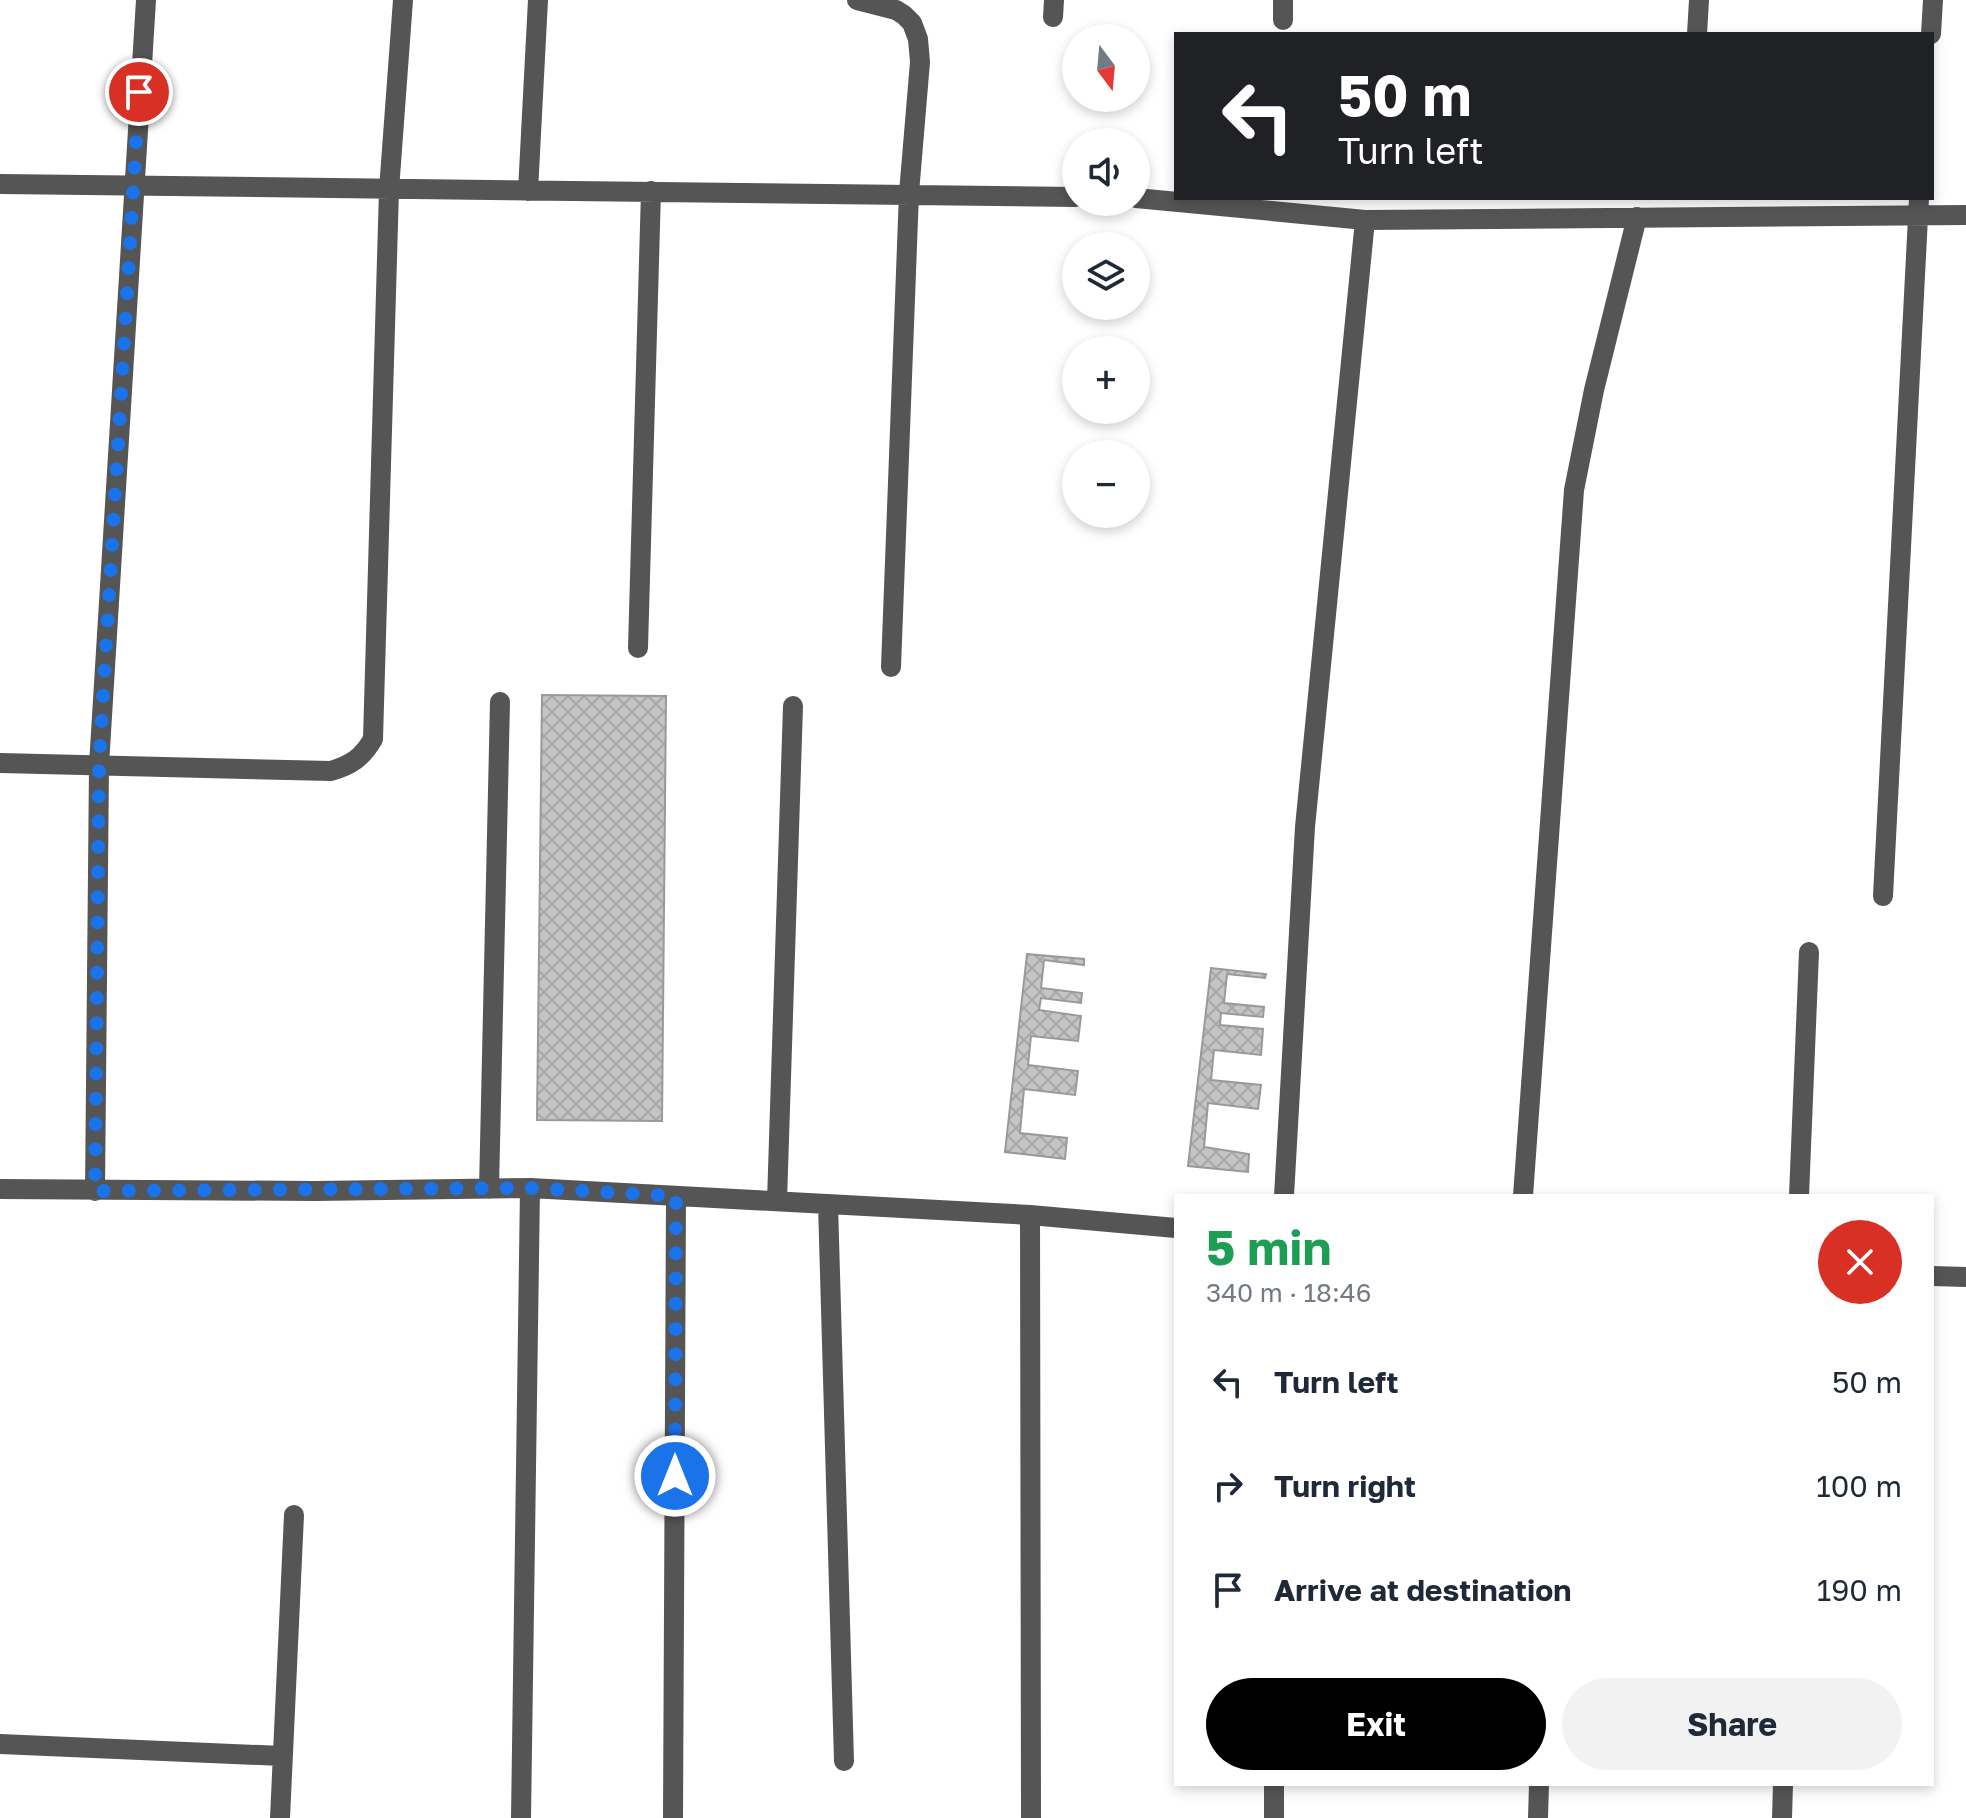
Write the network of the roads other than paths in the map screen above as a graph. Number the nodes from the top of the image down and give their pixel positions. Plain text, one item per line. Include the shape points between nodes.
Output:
1 (146, 0) edge
2 (403, 0) edge
3 (538, 0) edge
4 (857, 0) edge
5 (1699, 0) edge
6 (1933, 0) edge
7 (1697, 32) edge
8 (1931, 32) edge
9 (0, 184) edge
10 (132, 185) junction
11 (389, 190) junction
12 (528, 191) junction
13 (651, 191) junction
14 (909, 193) junction
15 (1062, 197) edge
16 (1150, 199) edge
17 (1918, 206) edge
18 (1684, 207) edge
19 (1966, 215) edge
20 (1637, 217) junction
21 (1365, 220) junction
22 (638, 648) dead end
23 (891, 667) dead end
24 (500, 702) dead end
25 (793, 706) dead end
26 (0, 763) edge
27 (99, 765) junction
28 (1883, 896) dead end
29 (1809, 952) dead end
30 (530, 1188) junction
31 (0, 1189) edge
32 (489, 1189) junction
33 (95, 1191) junction
34 (1284, 1194) edge
35 (1523, 1194) edge
36 (1799, 1194) edge
37 (676, 1196) junction
38 (777, 1201) junction
39 (828, 1204) junction
40 (1030, 1215) junction
41 (1174, 1228) edge
42 (1934, 1276) edge
43 (1966, 1277) edge
44 (294, 1515) dead end
45 (0, 1744) edge
46 (282, 1756) junction
47 (844, 1761) dead end
48 (1274, 1786) edge
49 (1539, 1786) edge
50 (1783, 1786) edge
51 (280, 1818) edge
52 (521, 1818) edge
53 (673, 1818) edge
54 (1031, 1818) edge
55 (1274, 1818) edge
56 (1538, 1818) edge
57 (1782, 1818) edge

1 - 10 street
2 - 11 street
3 - 12 street
4 - 14 street via 896,10 912,23 918,39
5 - 7 street
6 - 8 street
9 - 10 street
10 - 11 street
10 - 27 street
11 - 12 street
11 - 27 street via 373,739 349,766 331,771
12 - 13 street
13 - 14 street
13 - 22 street
14 - 15 street
14 - 23 street
16 - 21 street
17 - 18 street
17 - 19 street
17 - 28 street
18 - 20 street
20 - 21 street
20 - 35 street via 1574,490
21 - 34 street via 1305,827
24 - 32 street
25 - 38 street
26 - 27 street
27 - 33 street
29 - 36 street
30 - 32 street
30 - 37 street
30 - 52 street
31 - 33 street
32 - 33 street
37 - 38 street
37 - 53 street
38 - 39 street
39 - 40 street
39 - 47 street
40 - 41 street
40 - 54 street
42 - 43 street
44 - 46 street
45 - 46 street
46 - 51 street
48 - 55 street
49 - 56 street
50 - 57 street

